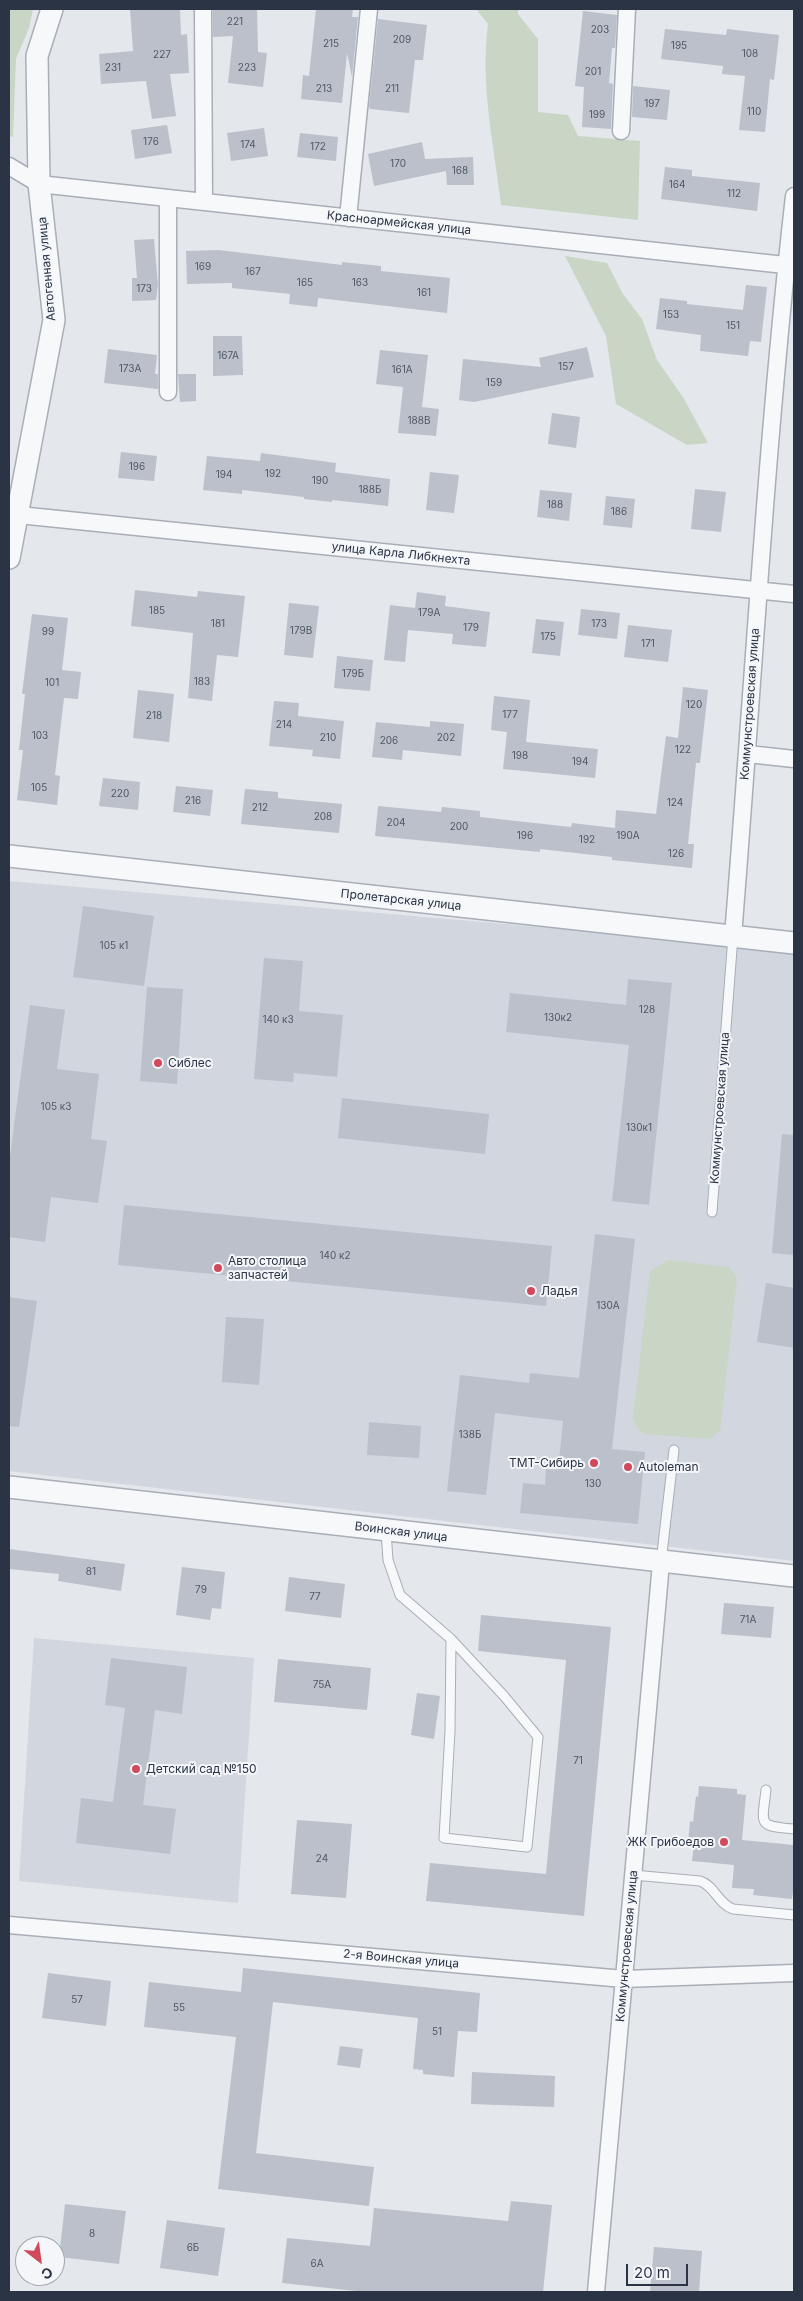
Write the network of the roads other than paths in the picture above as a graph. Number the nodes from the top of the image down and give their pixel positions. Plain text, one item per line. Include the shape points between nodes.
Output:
1 (52, 9) edge
2 (203, 9) edge
3 (369, 9) edge
4 (627, 9) edge
5 (621, 131) dead end
6 (9, 166) edge
7 (39, 184) junction
8 (794, 196) edge
9 (168, 198) junction
10 (204, 202) junction
11 (348, 218) junction
12 (790, 266) edge
13 (168, 392) dead end
14 (13, 514) edge
15 (9, 558) edge
16 (757, 591) junction
17 (794, 594) edge
18 (748, 754) junction
19 (794, 759) edge
20 (9, 856) edge
21 (732, 936) junction
22 (794, 943) edge
23 (712, 1212) dead end
24 (674, 1450) dead end
25 (9, 1487) edge
26 (386, 1530) junction
27 (662, 1563) junction
28 (794, 1576) edge
29 (451, 1639) junction
30 (766, 1790) dead end
31 (794, 1829) edge
32 (633, 1875) junction
33 (794, 1915) edge
34 (9, 1925) edge
35 (794, 1973) edge
36 (624, 1978) junction
37 (596, 2292) edge

1 - 7 street, Автогенная улица via 37,56
2 - 10 street
3 - 11 street
4 - 5 street
6 - 7 street, Красноармейская улица
7 - 9 street, Красноармейская улица
7 - 14 street, Автогенная улица via 54,320
8 - 12 street, Коммунстроевская улица
9 - 10 street, Красноармейская улица
9 - 13 street
10 - 11 street, Красноармейская улица
11 - 12 street, Красноармейская улица
12 - 16 street, Коммунстроевская улица
14 - 15 street, Автогенная улица
14 - 16 street, улица Карла Либкнехта
16 - 17 street, улица Карла Либкнехта
16 - 18 street, Коммунстроевская улица
18 - 19 street
18 - 21 street, Коммунстроевская улица
20 - 21 street, Пролетарская улица
21 - 22 street, Пролетарская улица
21 - 23 lane, Коммунстроевская улица
24 - 27 lane, Коммунстроевская улица
25 - 26 street, Воинская улица
26 - 27 street, Воинская улица
26 - 29 lane via 388,1560 400,1595
27 - 28 street, Воинская улица
27 - 32 street, Коммунстроевская улица
29 - 29 lane via 538,1738 527,1847 444,1838
30 - 31 lane via 765,1824
32 - 33 lane via 700,1881 724,1905 733,1909
32 - 36 street, Коммунстроевская улица
34 - 36 street, 2-я Воинская улица
35 - 36 street, 2-я Воинская улица
36 - 37 street, Коммунстроевская улица

